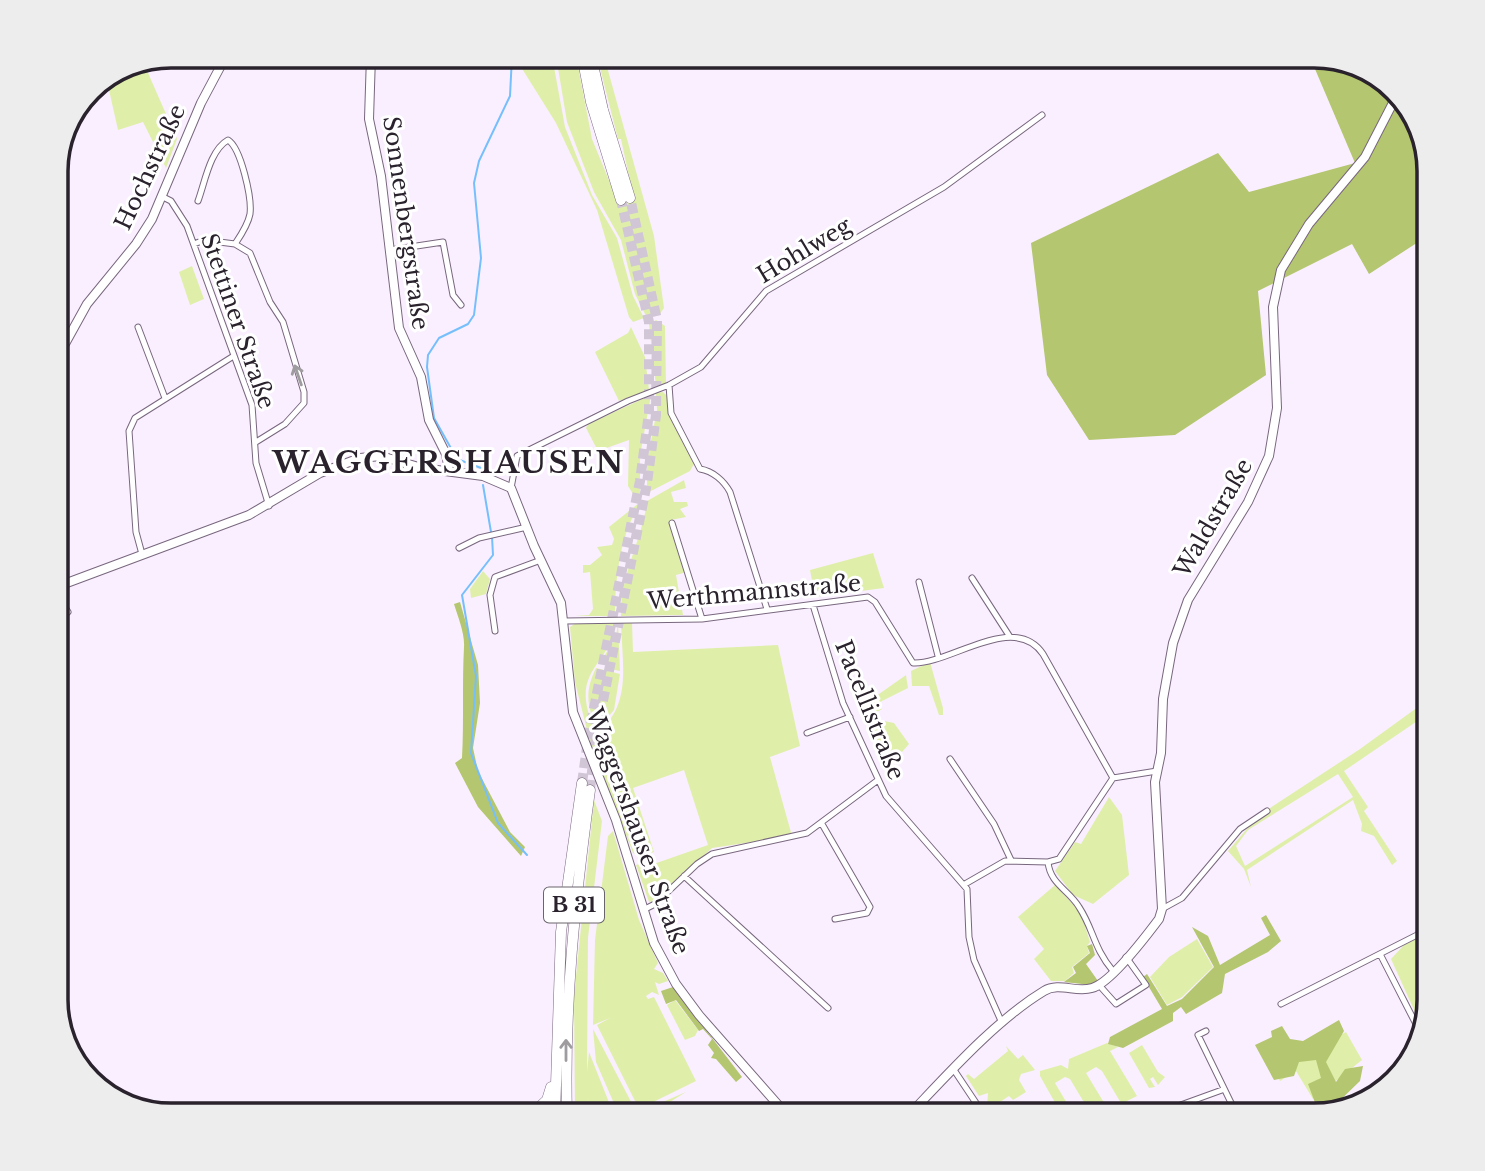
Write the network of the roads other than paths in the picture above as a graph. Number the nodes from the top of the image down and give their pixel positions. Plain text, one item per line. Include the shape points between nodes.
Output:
1 (220, 68) edge
2 (371, 68) edge
3 (584, 68) edge
4 (594, 68) edge
5 (1392, 106) edge
6 (1042, 115) dead end
7 (163, 197) junction
8 (198, 201) dead end
9 (194, 244) junction
10 (235, 244) junction
11 (390, 250) junction
12 (461, 305) dead end
13 (138, 327) dead end
14 (68, 336) edge
15 (232, 357) junction
16 (669, 386) junction
17 (165, 398) junction
18 (256, 442) junction
19 (449, 470) junction
20 (511, 488) junction
21 (269, 506) junction
22 (672, 523) dead end
23 (527, 527) junction
24 (459, 548) dead end
25 (142, 554) junction
26 (541, 560) junction
27 (972, 578) dead end
28 (68, 582) edge
29 (919, 582) dead end
30 (813, 604) junction
31 (767, 609) junction
32 (702, 618) junction
33 (565, 621) junction
34 (495, 631) dead end
35 (1010, 637) junction
36 (937, 656) junction
37 (850, 718) junction
38 (807, 733) dead end
39 (950, 759) dead end
40 (1157, 771) junction
41 (1114, 778) junction
42 (878, 780) junction
43 (1267, 811) dead end
44 (822, 824) junction
45 (1011, 860) junction
46 (1048, 862) junction
47 (684, 876) junction
48 (965, 884) junction
49 (1162, 909) junction
50 (642, 910) junction
51 (835, 919) dead end
52 (1417, 932) edge
53 (1380, 954) junction
54 (1126, 957) junction
55 (1113, 971) junction
56 (1099, 985) junction
57 (1281, 1004) dead end
58 (828, 1008) dead end
59 (1414, 1020) edge
60 (1003, 1024) junction
61 (1206, 1031) dead end
62 (554, 1059) junction
63 (954, 1070) junction
64 (1222, 1090) junction
65 (544, 1103) edge
66 (555, 1103) edge
67 (567, 1103) edge
68 (776, 1103) edge
69 (921, 1103) edge
70 (976, 1103) edge
71 (1186, 1103) edge
72 (1230, 1103) edge

1 - 7 street, Hochstraße
2 - 11 street, Sonnenbergstraße via 369,119
3 - 4 highway via 591,102 626,199
5 - 40 street, Waldstraße via 1365,157 1309,224 1281,270 1273,307 1277,386 1271,447 1253,494 1179,621 1166,671
6 - 16 street, Hohlweg via 944,187 766,291 707,362
7 - 9 street, Stettiner Straße via 178,210
7 - 14 street, Hochstraße via 136,244
8 - 10 street via 215,156 228,140 242,167 250,212
9 - 10 street via 204,240
9 - 15 street, Stettiner Straße
18 -> 10 street via 298,413 304,392 283,322 250,253
11 - 12 street via 443,242 453,295
11 - 19 street, Sonnenbergstraße via 399,328 421,377 429,420
13 - 17 street
15 - 17 street
15 - 18 street, Stettiner Straße via 252,405
16 - 20 street, Hohlweg via 628,401 517,456
16 - 31 street via 671,414 700,469 712,473 730,492
17 - 25 street via 135,418 129,431 136,532
18 - 21 street, Stettiner Straße via 259,480
19 - 20 street via 483,476
19 - 21 street via 381,456 360,458 320,473
20 - 23 street, Waggershauser Straße
21 - 25 street
22 - 32 street
23 - 24 street
23 - 26 street, Waggershauser Straße
25 - 28 street
26 - 33 street, Waggershauser Straße
26 - 34 street via 495,577 490,594
27 - 35 street
29 - 36 street
30 - 31 street, Werthmannstraße
30 - 36 street, Werthmannstraße via 869,597 913,663
30 - 37 street, Pacellistraße
31 - 32 street, Werthmannstraße
32 - 33 street, Werthmannstraße
33 - 50 street, Waggershauser Straße via 573,712 616,820
35 - 36 street, Werthmannstraße
35 - 41 street, Werthmannstraße via 1033,642 1043,654
37 - 38 street
37 - 42 street, Pacellistraße
39 - 45 street via 994,824
40 - 41 street
40 - 49 street, Waldstraße
41 - 46 street via 1065,852
42 - 44 street
42 - 48 street, Pacellistraße via 886,796
43 - 49 street via 1240,830 1182,898
44 - 47 street via 792,839 719,851
44 - 51 street via 870,907 866,913
45 - 46 street
45 - 48 street
46 - 55 street via 1055,882 1081,909 1097,952
47 - 50 street via 655,904
47 - 58 street
48 - 60 street via 974,960
49 - 54 street via 1159,919
50 - 68 street, Waggershauser Straße via 676,984
52 - 53 street
53 - 57 street
53 - 59 street
54 - 55 street
54 - 56 street via 1146,985 1116,1004
55 - 56 street
56 - 60 street via 1049,989
60 - 63 street
61 - 64 street via 1198,1035
62 - 65 highway
62 - 66 highway, B 31
67 -> 62 highway, B 31 via 569,961 586,786 562,921
63 - 69 street
63 - 70 street
64 - 71 street
64 - 72 street

